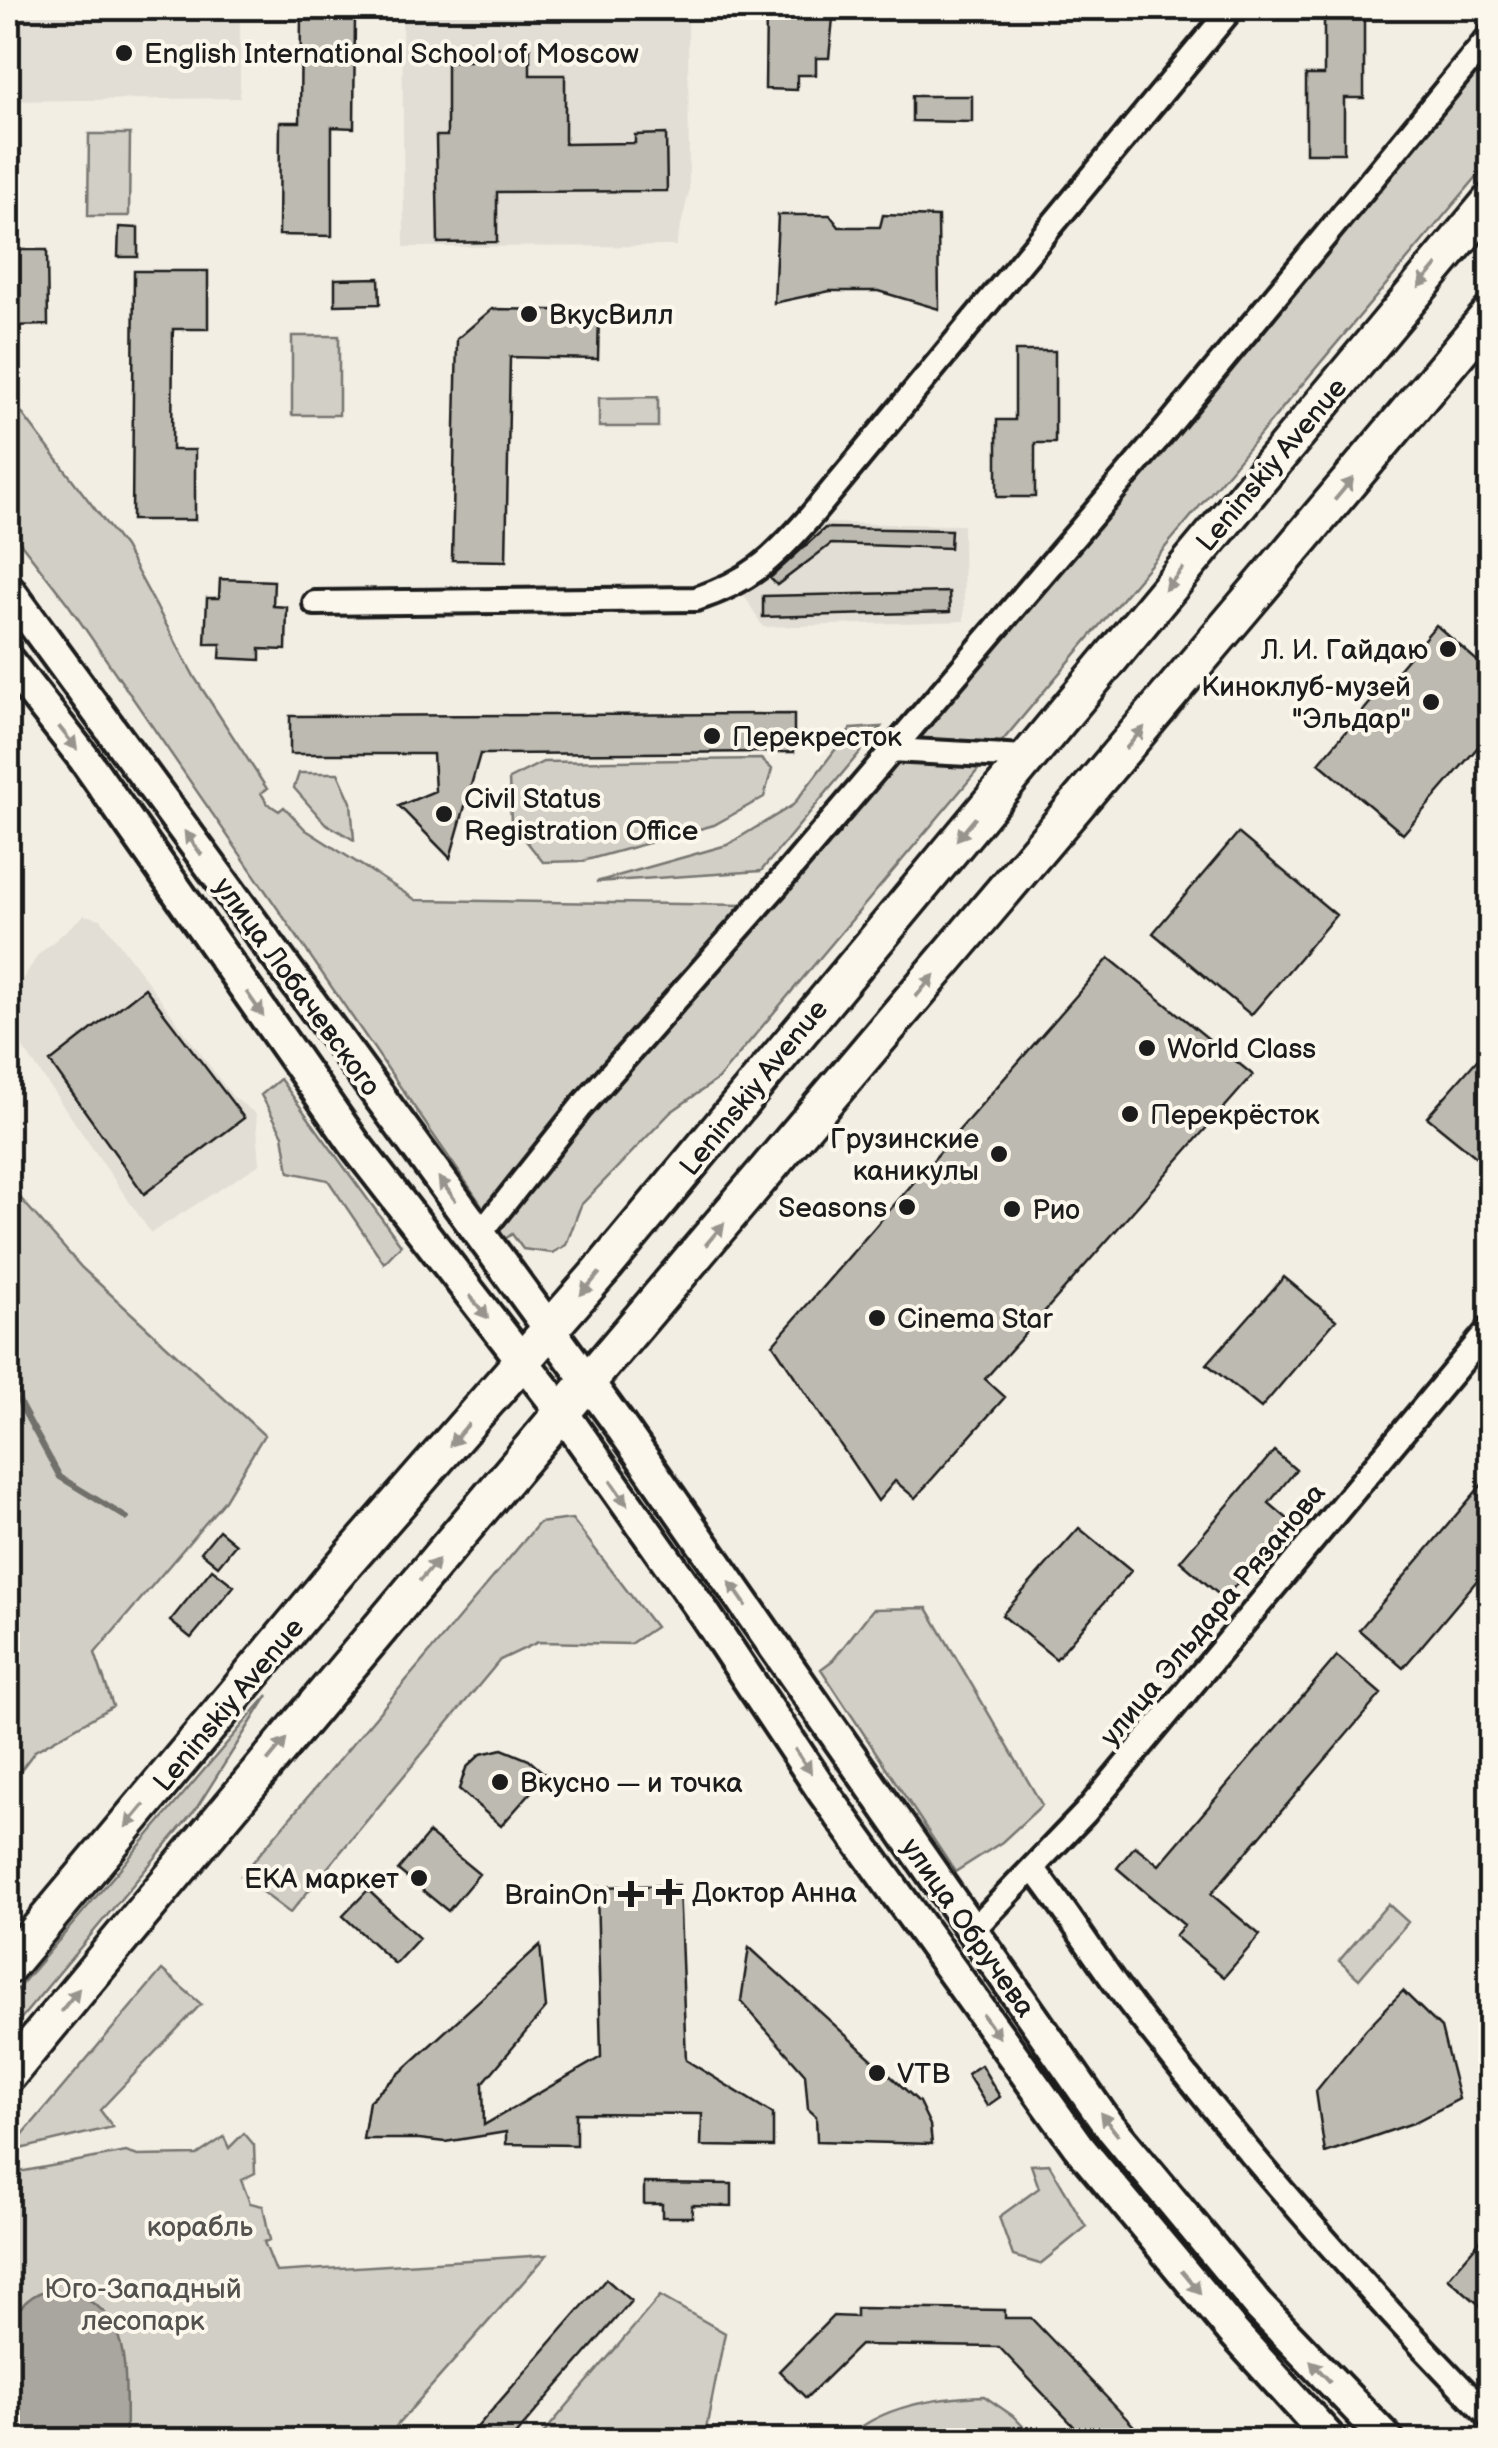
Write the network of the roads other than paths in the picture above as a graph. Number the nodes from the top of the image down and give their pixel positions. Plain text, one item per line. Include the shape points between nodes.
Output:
1 (1232, 8) edge
2 (1490, 36) edge
3 (1490, 202) edge
4 (1490, 314) edge
5 (8, 589) edge
6 (315, 602) dead end
7 (8, 661) edge
8 (890, 750) junction
9 (1026, 757) junction
10 (480, 1234) junction
11 (1490, 1328) edge
12 (550, 1331) junction
13 (523, 1361) junction
14 (588, 1383) junction
15 (563, 1413) junction
16 (808, 1694) junction
17 (773, 1718) junction
18 (1033, 1868) junction
19 (972, 1932) junction
20 (8, 1966) edge
21 (8, 2076) edge
22 (1490, 2416) edge
23 (1331, 2440) edge
24 (1388, 2440) edge

1 - 6 street via 810,518 732,588 696,599
2 - 8 street
3 -> 9 main road, Leninskiy Avenue
14 -> 4 main road
10 -> 5 main road, улица Лобачевского
7 -> 13 main road, улица Лобачевского via 356,1146
8 - 9 street
8 - 10 street via 581,1107
9 -> 12 main road, Leninskiy Avenue
10 - 12 main road, улица Лобачевского
11 - 18 street, улица Эльдара Рязанова
12 - 13 main road, Leninskiy Avenue
12 - 14 main road, улица Лобачевского
13 - 15 main road, улица Лобачевского
13 -> 20 main road, Leninskiy Avenue
14 - 15 main road
16 -> 14 main road, улица Обручева
15 -> 17 main road, улица Обручева
21 -> 15 main road
16 - 17 street via 792,1685 778,1689 770,1700
16 - 19 main road, улица Обручева
17 -> 23 main road, улица Обручева via 1078,2146
18 - 19 street, улица Эльдара Рязанова
18 - 22 street via 1134,2009 1281,2188
24 -> 19 main road, улица Обручева via 1259,2306 1103,2118

